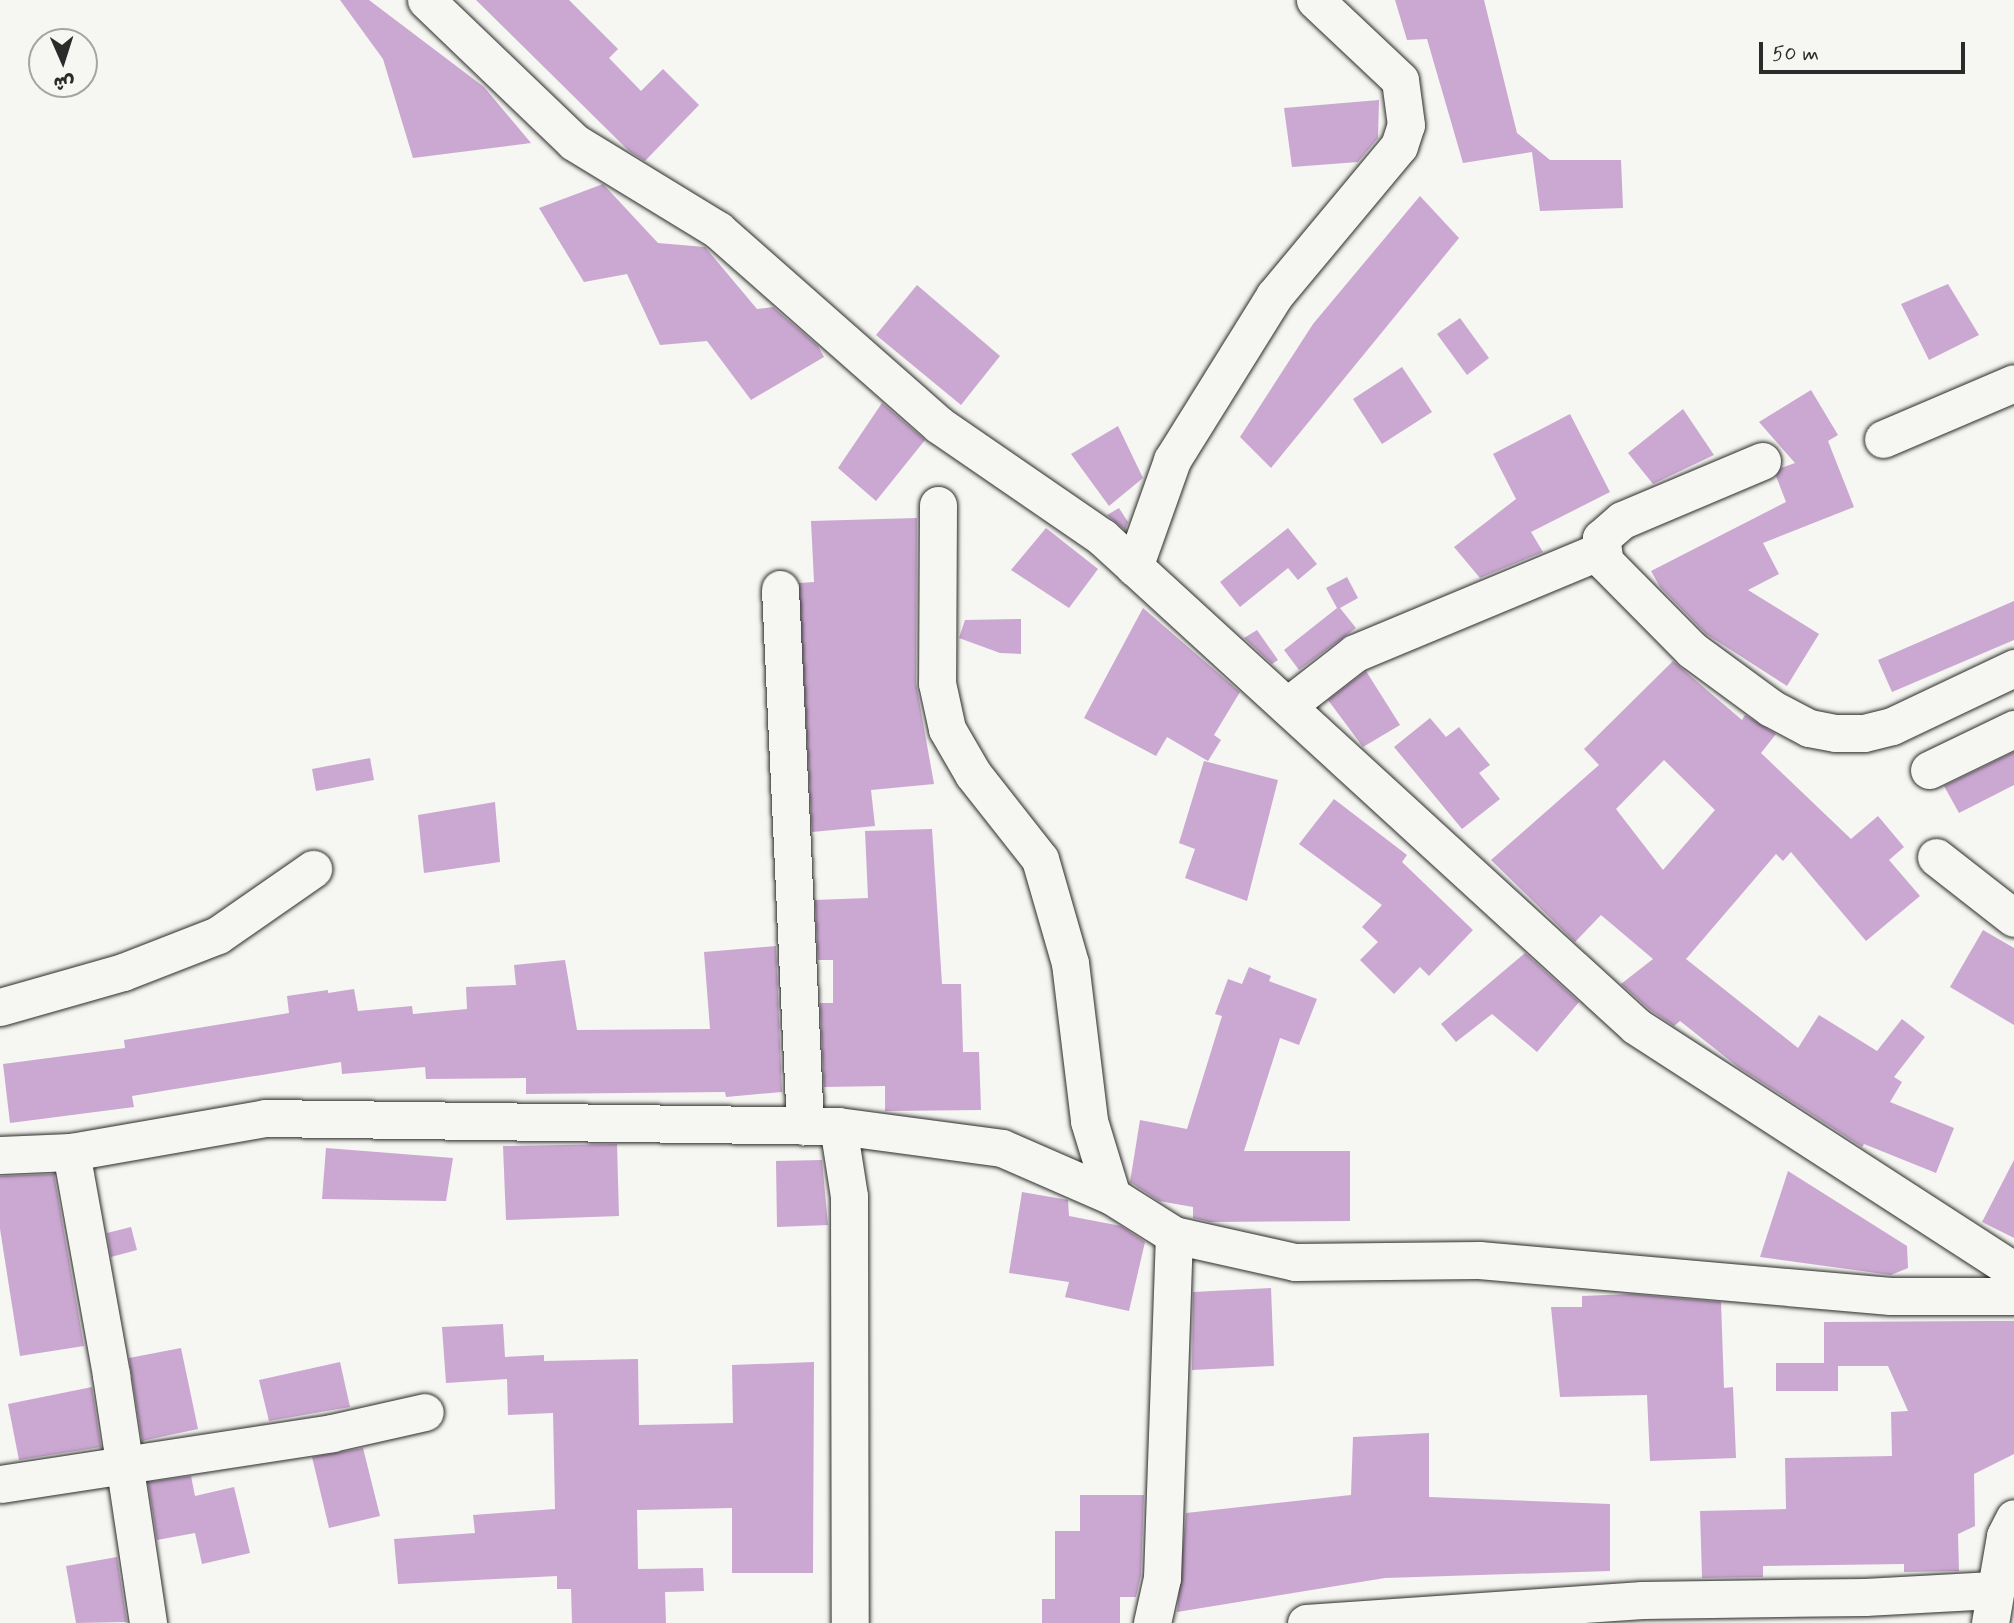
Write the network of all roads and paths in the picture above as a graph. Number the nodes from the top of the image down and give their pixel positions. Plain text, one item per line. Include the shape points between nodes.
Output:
1 (426, 0) edge
2 (1315, 0) edge
3 (2014, 383) edge
4 (1883, 439) dead end
5 (1762, 461) dead end
6 (938, 505) dead end
7 (1602, 550) junction
8 (1135, 566) junction
9 (780, 589) dead end
10 (2014, 668) edge
11 (1287, 706) junction
12 (2014, 729) edge
13 (1929, 770) dead end
14 (1936, 857) dead end
15 (313, 869) dead end
16 (2014, 918) edge
17 (0, 1007) edge
18 (821, 1126) junction
19 (3, 1146) edge
20 (71, 1152) junction
21 (1112, 1196) junction
22 (1174, 1235) junction
23 (2014, 1271) edge
24 (2014, 1296) edge
25 (425, 1412) dead end
26 (124, 1465) junction
27 (0, 1484) edge
28 (2014, 1518) edge
29 (1992, 1606) edge
30 (148, 1623) edge
31 (850, 1623) edge
32 (1152, 1623) edge
33 (1306, 1623) edge

1 - 8 street via 574,142 718,230 939,425 1102,537
2 - 8 street via 1400,80 1406,125 1399,146 1274,296 1172,460
3 - 4 street
5 - 7 street via 1615,524 1601,538
6 - 21 street via 937,683 947,729 973,774 1040,859 1070,963 1089,1121
7 - 10 street via 1605,562 1692,650 1771,708 1810,727 1864,733 1892,726
7 - 11 street via 1355,653
8 - 11 street
9 - 18 street
11 - 23 street via 1636,1026
12 - 13 street
14 - 16 street
15 - 17 street via 218,935 123,972
18 - 20 street via 265,1118
18 - 21 street via 1002,1148
18 - 31 street via 849,1196
19 - 20 street
20 - 26 street
21 - 22 street
22 - 24 street via 1295,1262 1479,1260 1890,1296
22 - 32 street via 1162,1578
25 - 26 street via 332,1433
26 - 27 street
26 - 30 street
28 - 29 street via 2005,1536
29 - 33 street via 1865,1597 1642,1600

